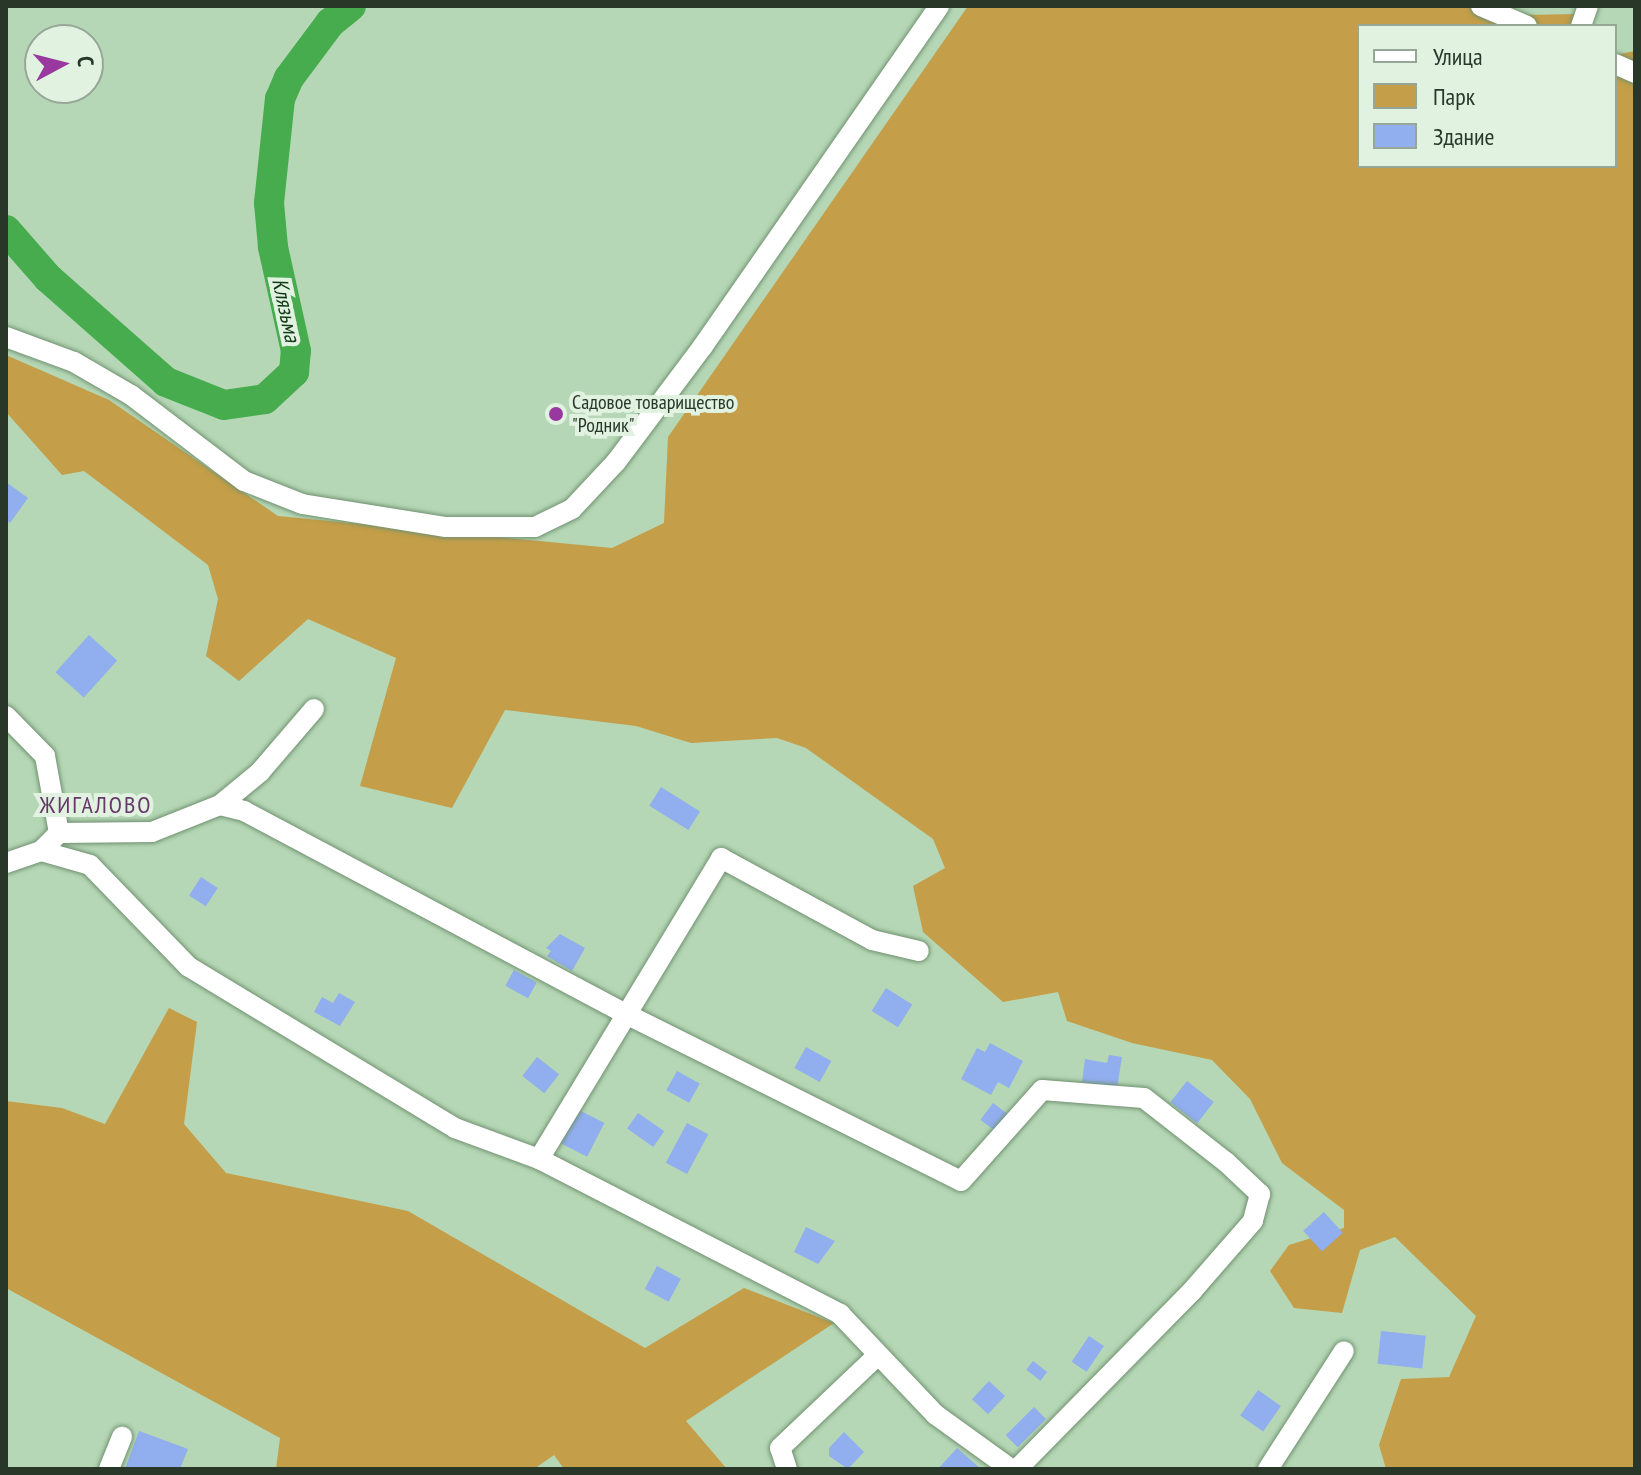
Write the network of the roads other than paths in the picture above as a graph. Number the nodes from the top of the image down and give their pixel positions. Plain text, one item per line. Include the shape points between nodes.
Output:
1 (939, 6) edge
2 (1481, 6) edge
3 (1522, 24) edge
4 (6, 337) edge
5 (314, 709) dead end
6 (6, 716) edge
7 (220, 805) junction
8 (59, 833) junction
9 (41, 851) junction
10 (6, 863) edge
11 (919, 951) dead end
12 (626, 1014) junction
13 (539, 1159) junction
14 (1344, 1351) dead end
15 (878, 1355) junction
16 (122, 1437) dead end
17 (109, 1469) edge
18 (787, 1469) edge
19 (1011, 1469) edge
20 (1017, 1469) edge
21 (1268, 1469) edge

1 - 4 street via 616,462 572,509 535,527 446,527 302,504 244,481 131,395 74,362
2 - 3 street
5 - 7 street via 260,772
6 - 8 street via 45,756
7 - 8 street via 152,832
7 - 12 street via 244,811
8 - 9 street
9 - 10 street
9 - 13 street via 90,865 189,967 455,1128
11 - 12 street via 872,940 721,858
12 - 13 street
12 - 20 street via 961,1181 1042,1090 1144,1098 1260,1194 1253,1221 1192,1291
13 - 15 street via 840,1314
14 - 21 street
15 - 18 street via 780,1448
15 - 19 street via 936,1415
16 - 17 street

